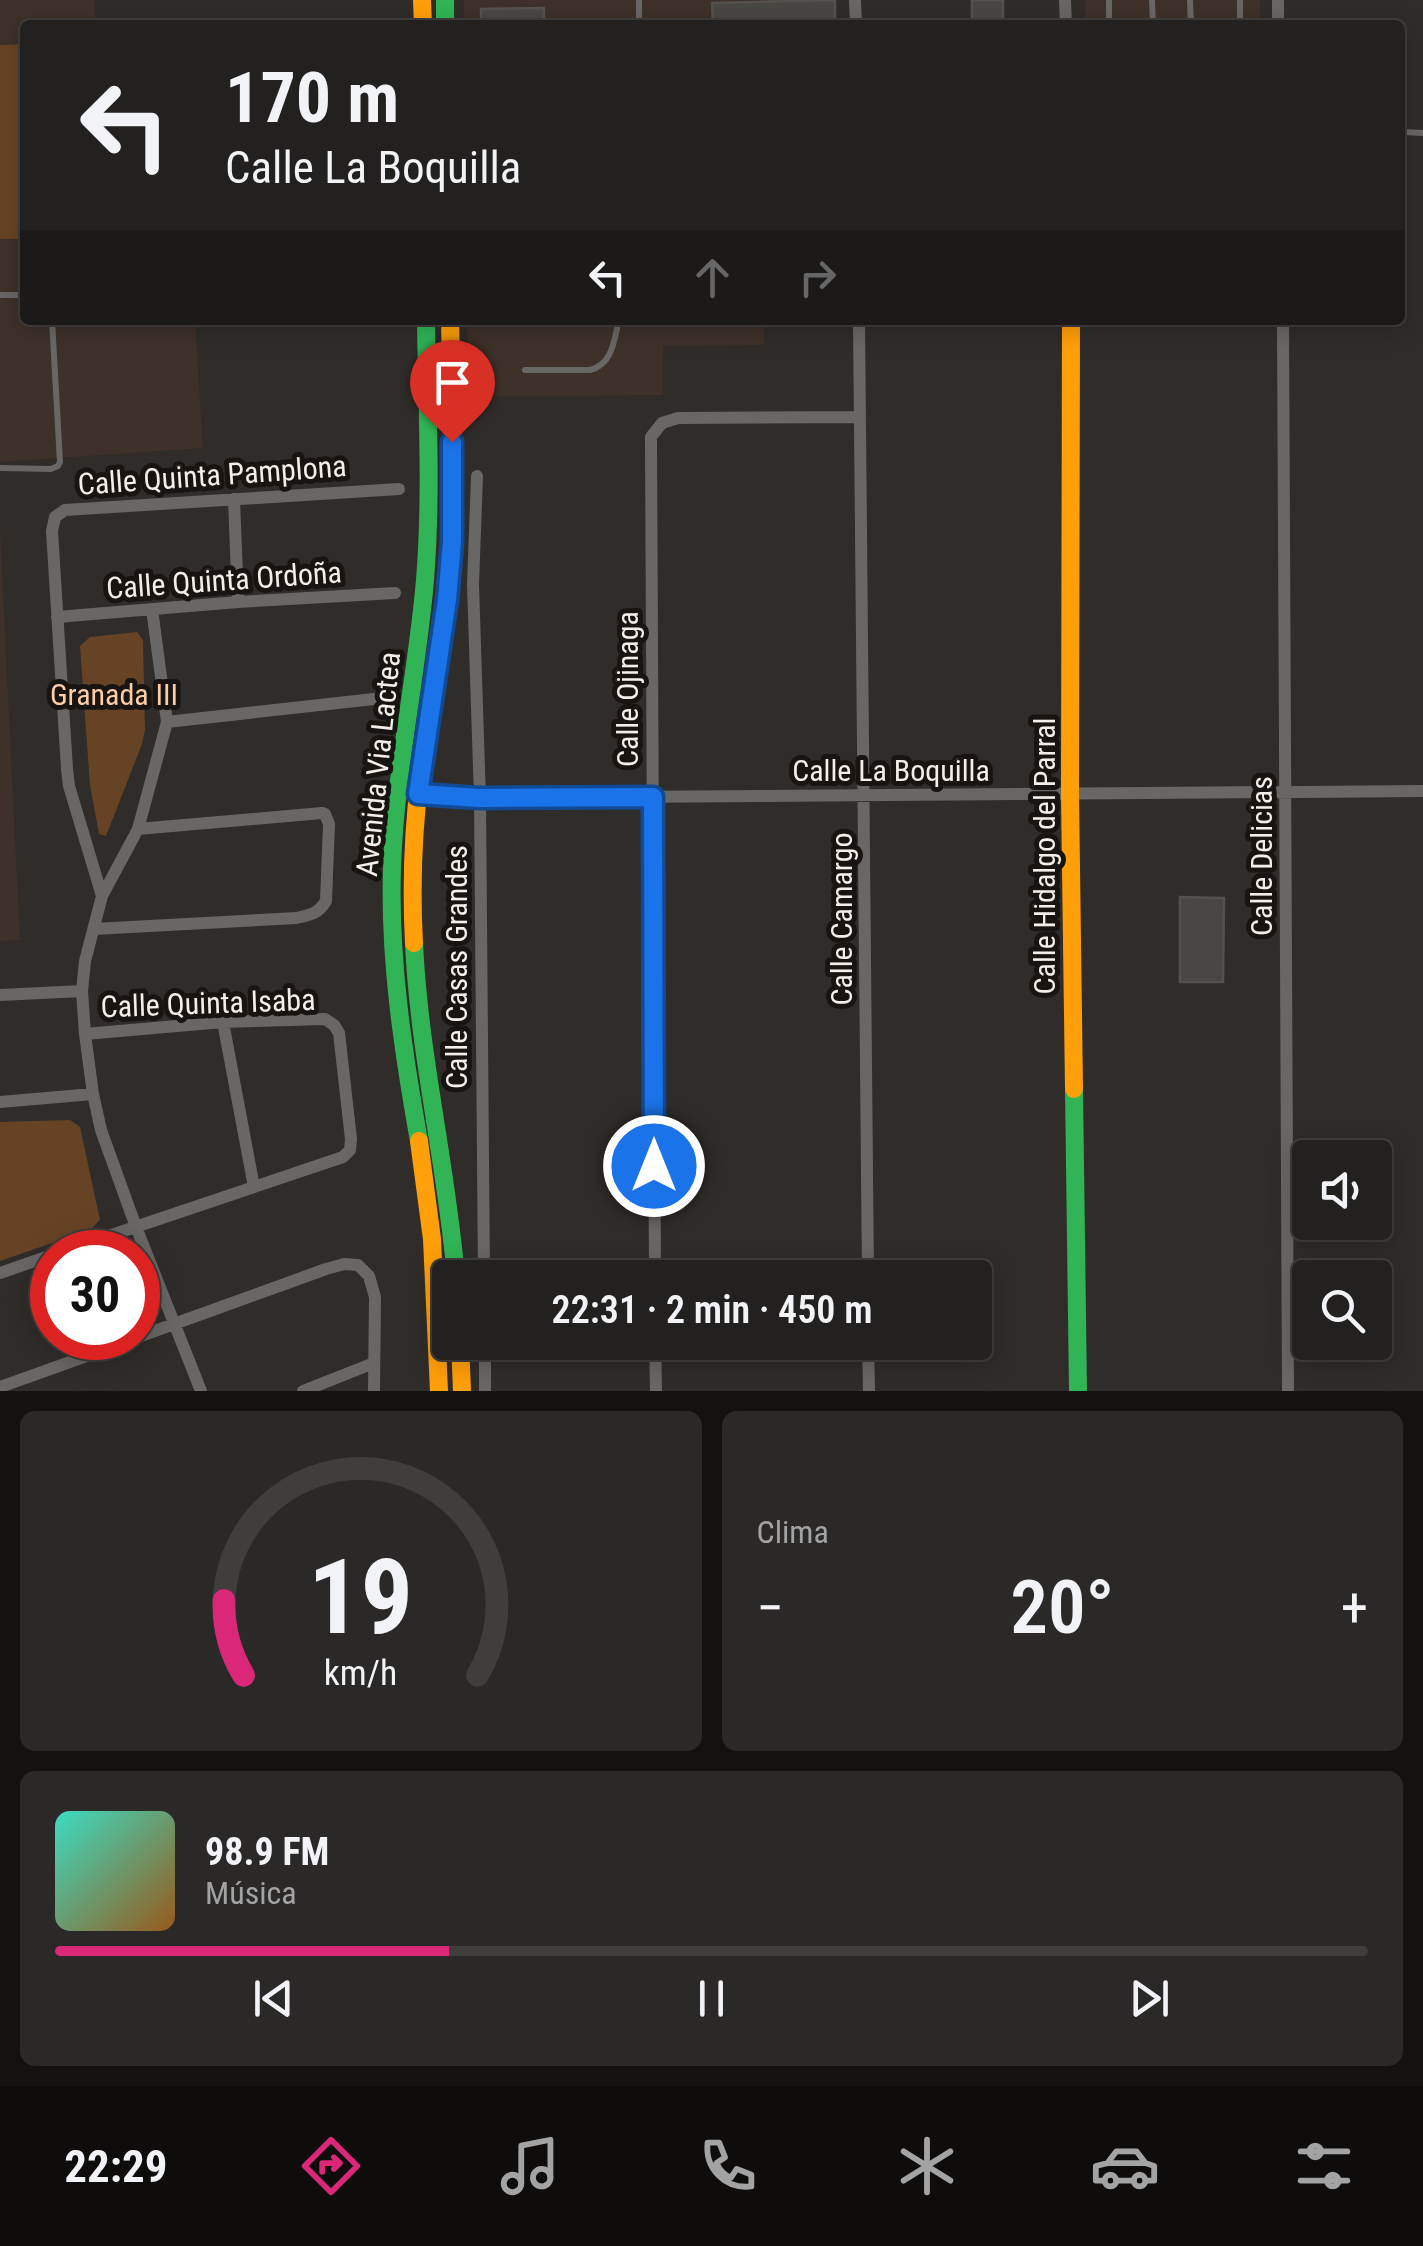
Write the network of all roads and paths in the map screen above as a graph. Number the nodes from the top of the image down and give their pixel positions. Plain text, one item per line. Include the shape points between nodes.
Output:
1 (52, 325) edge
2 (426, 325) edge
3 (450, 325) edge
4 (617, 325) edge
5 (859, 325) edge
6 (1071, 325) edge
7 (1283, 325) edge
8 (525, 370) dead end
9 (859, 416) junction
10 (0, 468) edge
11 (477, 476) dead end
12 (399, 488) dead end
13 (234, 499) junction
14 (394, 593) dead end
15 (238, 602) junction
16 (152, 609) junction
17 (57, 617) junction
18 (383, 698) dead end
19 (167, 722) junction
20 (1423, 791) edge
21 (396, 792) junction
22 (1286, 792) junction
23 (418, 794) junction
24 (1070, 794) junction
25 (865, 795) junction
26 (653, 797) junction
27 (480, 798) junction
28 (138, 829) junction
29 (102, 896) junction
30 (94, 929) junction
31 (82, 990) junction
32 (0, 995) edge
33 (223, 1022) junction
34 (85, 1034) junction
35 (93, 1094) junction
36 (0, 1102) edge
37 (254, 1187) junction
38 (136, 1226) junction
39 (124, 1230) edge
40 (455, 1260) edge
41 (484, 1260) edge
42 (655, 1260) edge
43 (868, 1260) edge
44 (30, 1263) edge
45 (0, 1274) edge
46 (175, 1324) junction
47 (160, 1330) edge
48 (75, 1360) edge
49 (461, 1360) edge
50 (485, 1360) edge
51 (656, 1360) edge
52 (868, 1360) edge
53 (374, 1363) junction
54 (0, 1387) edge
55 (201, 1391) edge
56 (303, 1391) edge
57 (374, 1391) edge
58 (439, 1391) edge
59 (462, 1391) edge
60 (485, 1391) edge
61 (656, 1391) edge
62 (868, 1391) edge
63 (1078, 1391) edge
64 (1288, 1391) edge

1 - 10 lane via 60,462 51,469
2 - 21 main road, Avenida Via Lactea via 425,579
3 - 23 main road, Avenida Via Lactea via 452,542
4 - 8 lane via 611,352 598,368
5 - 9 street, Calle Camargo
6 - 24 main road, Calle Hidalgo del Parral
7 - 22 street, Calle Delicias
9 - 25 street, Calle Camargo
9 - 26 street, Calle Ojinaga via 678,418 653,432
11 - 27 street, Calle Casas Grandes
12 - 13 street, Calle Quinta Pamplona
13 - 15 street
13 - 17 street, Calle Quinta Pamplona via 58,513 52,522
14 - 15 street, Calle Quinta Ordoña
15 - 16 street, Calle Quinta Ordoña
16 - 17 street, Calle Quinta Ordoña
16 - 19 street
17 - 29 street, Calle Quinta Pamplona via 69,786
18 - 19 street
19 - 28 street
20 - 22 street, Calle La Boquilla
21 - 23 street, Calle La Boquilla
21 - 58 main road, Avenida Via Lactea via 396,987 432,1239
22 - 24 street, Calle La Boquilla
22 - 64 street, Calle Delicias
23 - 27 street, Calle La Boquilla
23 - 40 main road, Avenida Via Lactea via 416,996
24 - 25 street, Calle La Boquilla
24 - 63 main road, Calle Hidalgo del Parral
25 - 26 street, Calle La Boquilla
25 - 43 street, Calle Camargo
26 - 27 street, Calle La Boquilla
26 - 42 street, Calle Ojinaga
27 - 41 street, Calle Casas Grandes
28 - 29 street
28 - 30 street via 322,812 329,824 326,902 296,918
29 - 30 street
30 - 31 street
31 - 32 street
31 - 34 street
33 - 34 street, Calle Quinta Isaba
33 - 37 street
33 - 37 street, Calle Quinta Isaba via 325,1019 339,1034 350,1150
34 - 35 street
35 - 36 street
35 - 38 street
37 - 38 street
38 - 39 street
38 - 46 street
44 - 45 street
46 - 47 street
46 - 53 street via 326,1268 358,1265 376,1298
46 - 55 street
48 - 54 street
49 - 59 main road
50 - 60 street
51 - 61 street
52 - 62 street
53 - 56 street
53 - 57 street

